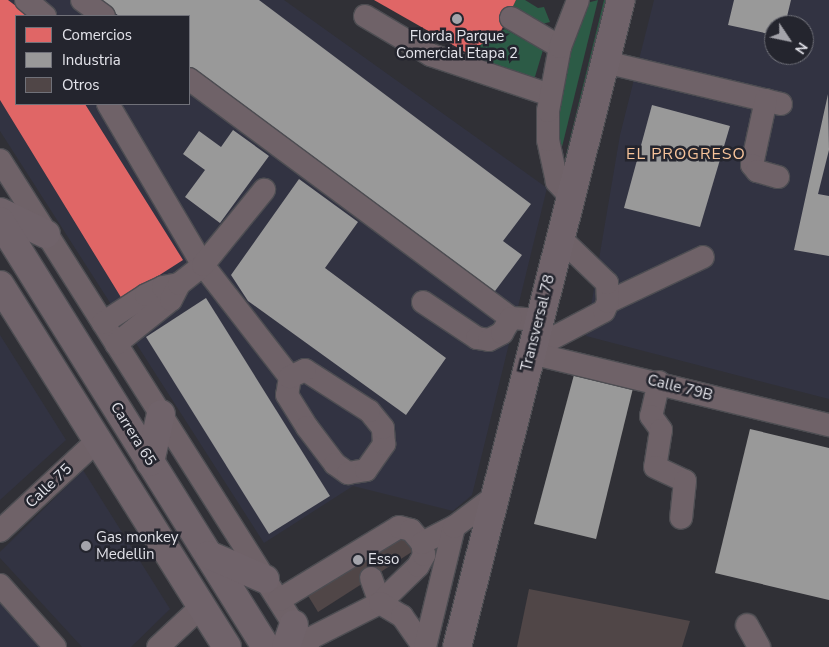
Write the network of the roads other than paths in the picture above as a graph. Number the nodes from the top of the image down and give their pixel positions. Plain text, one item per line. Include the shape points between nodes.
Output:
1 (26, 0) edge
2 (82, 0) edge
3 (578, 0) edge
4 (621, 0) edge
5 (44, 15) edge
6 (103, 15) edge
7 (365, 16) dead end
8 (511, 18) dead end
9 (560, 47) junction
10 (605, 62) junction
11 (190, 80) edge
12 (550, 94) junction
13 (109, 105) edge
14 (0, 160) edge
15 (778, 178) dead end
16 (264, 190) dead end
17 (571, 196) junction
18 (0, 212) edge
19 (0, 221) edge
20 (46, 234) junction
21 (560, 238) junction
22 (703, 256) dead end
23 (203, 265) junction
24 (179, 284) junction
25 (0, 286) edge
26 (423, 302) dead end
27 (608, 302) junction
28 (511, 318) junction
29 (539, 320) junction
30 (103, 323) junction
31 (116, 344) junction
32 (531, 351) junction
33 (290, 376) junction
34 (659, 382) junction
35 (161, 414) junction
36 (829, 426) edge
37 (98, 440) junction
38 (150, 462) junction
39 (494, 497) junction
40 (681, 518) dead end
41 (454, 527) junction
42 (0, 531) edge
43 (422, 544) junction
44 (209, 555) junction
45 (362, 563) junction
46 (0, 585) edge
47 (272, 590) junction
48 (380, 603) junction
49 (202, 606) junction
50 (747, 625) dead end
51 (298, 640) edge
52 (55, 647) edge
53 (158, 647) edge
54 (227, 647) edge
55 (266, 647) edge
56 (425, 647) edge
57 (457, 647) edge
58 (759, 647) edge

1 - 5 street
2 - 6 street
3 - 9 street
4 - 10 main road, Transversal 78
7 - 12 street via 431,55
8 - 9 street
9 - 12 street
10 - 15 street via 774,102 752,165 757,171
10 - 17 main road, Transversal 78
11 - 28 street
12 - 17 street via 548,140 557,182
13 - 23 street
14 - 20 street
16 - 23 street
17 - 21 main road, Transversal 78
18 - 20 main road
19 - 38 main road, Carrera 65
20 - 30 street
21 - 27 street via 607,283
21 - 29 main road, Transversal 78
22 - 27 street
23 - 24 street
23 - 33 street
24 - 30 street via 146,295
24 - 31 street via 171,300
25 - 37 main road
26 - 28 street via 477,338 489,340 502,333
27 - 32 street via 604,311
28 - 29 street
29 - 32 main road, Transversal 78
30 - 31 street
31 - 35 street
32 - 34 street, Calle 79B
32 - 39 main road, Transversal 78
33 - 33 street via 287,395 335,464 348,473 366,470 384,444 383,428 369,411 305,370
34 - 36 street, Calle 79B
34 - 40 street via 651,416 661,430 655,467 685,481
35 - 38 main road
35 - 47 street
37 - 42 street, Calle 75
37 - 49 main road
38 - 44 main road, Carrera 65
39 - 41 street
39 - 57 main road, Transversal 78
41 - 43 street
41 - 56 street
43 - 45 street via 411,530 399,527
43 - 48 street via 424,555 418,566
44 - 47 main road
44 - 55 main road, Carrera 65
45 - 47 street
45 - 48 street
46 - 52 street
47 - 51 street
48 - 51 street
48 - 56 street via 402,616
49 - 53 street
49 - 54 main road
50 - 58 street

